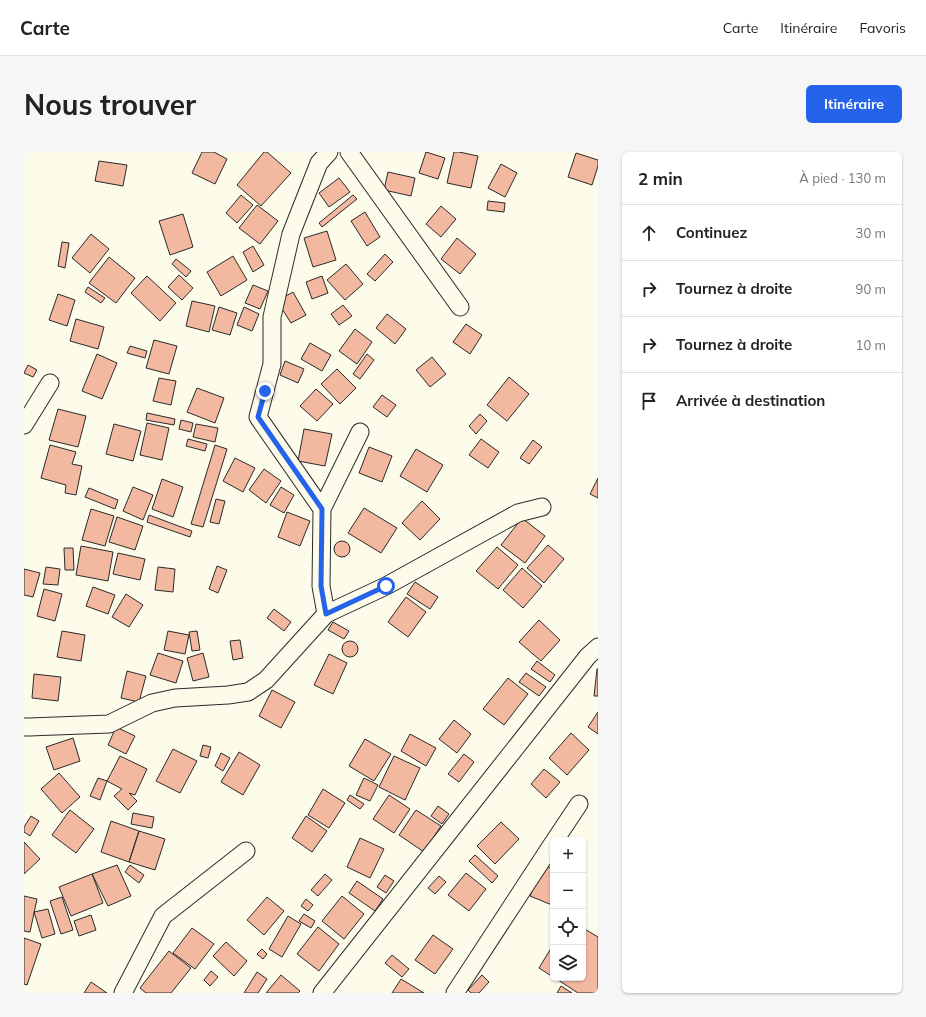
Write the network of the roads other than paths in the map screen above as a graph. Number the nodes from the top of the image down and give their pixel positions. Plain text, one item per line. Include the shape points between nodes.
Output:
1 (329, 152) edge
2 (349, 152) edge
3 (460, 307) dead end
4 (50, 383) dead end
5 (24, 425) edge
6 (360, 432) dead end
7 (542, 507) dead end
8 (322, 509) junction
9 (326, 614) junction
10 (598, 647) edge
11 (24, 726) edge
12 (579, 804) dead end
13 (557, 837) edge
14 (550, 848) edge
15 (246, 851) dead end
16 (123, 993) edge
17 (322, 993) edge
18 (455, 993) edge

1 - 8 street via 319,163 291,234 272,317 272,364 258,417
2 - 3 street
4 - 5 street
6 - 8 street
7 - 9 street via 518,513 386,586
8 - 9 street via 321,586
9 - 11 street via 266,680 248,692 175,698 152,703 110,724 29,728
10 - 17 street
12 - 13 street
14 - 18 street
15 - 16 street via 163,916

